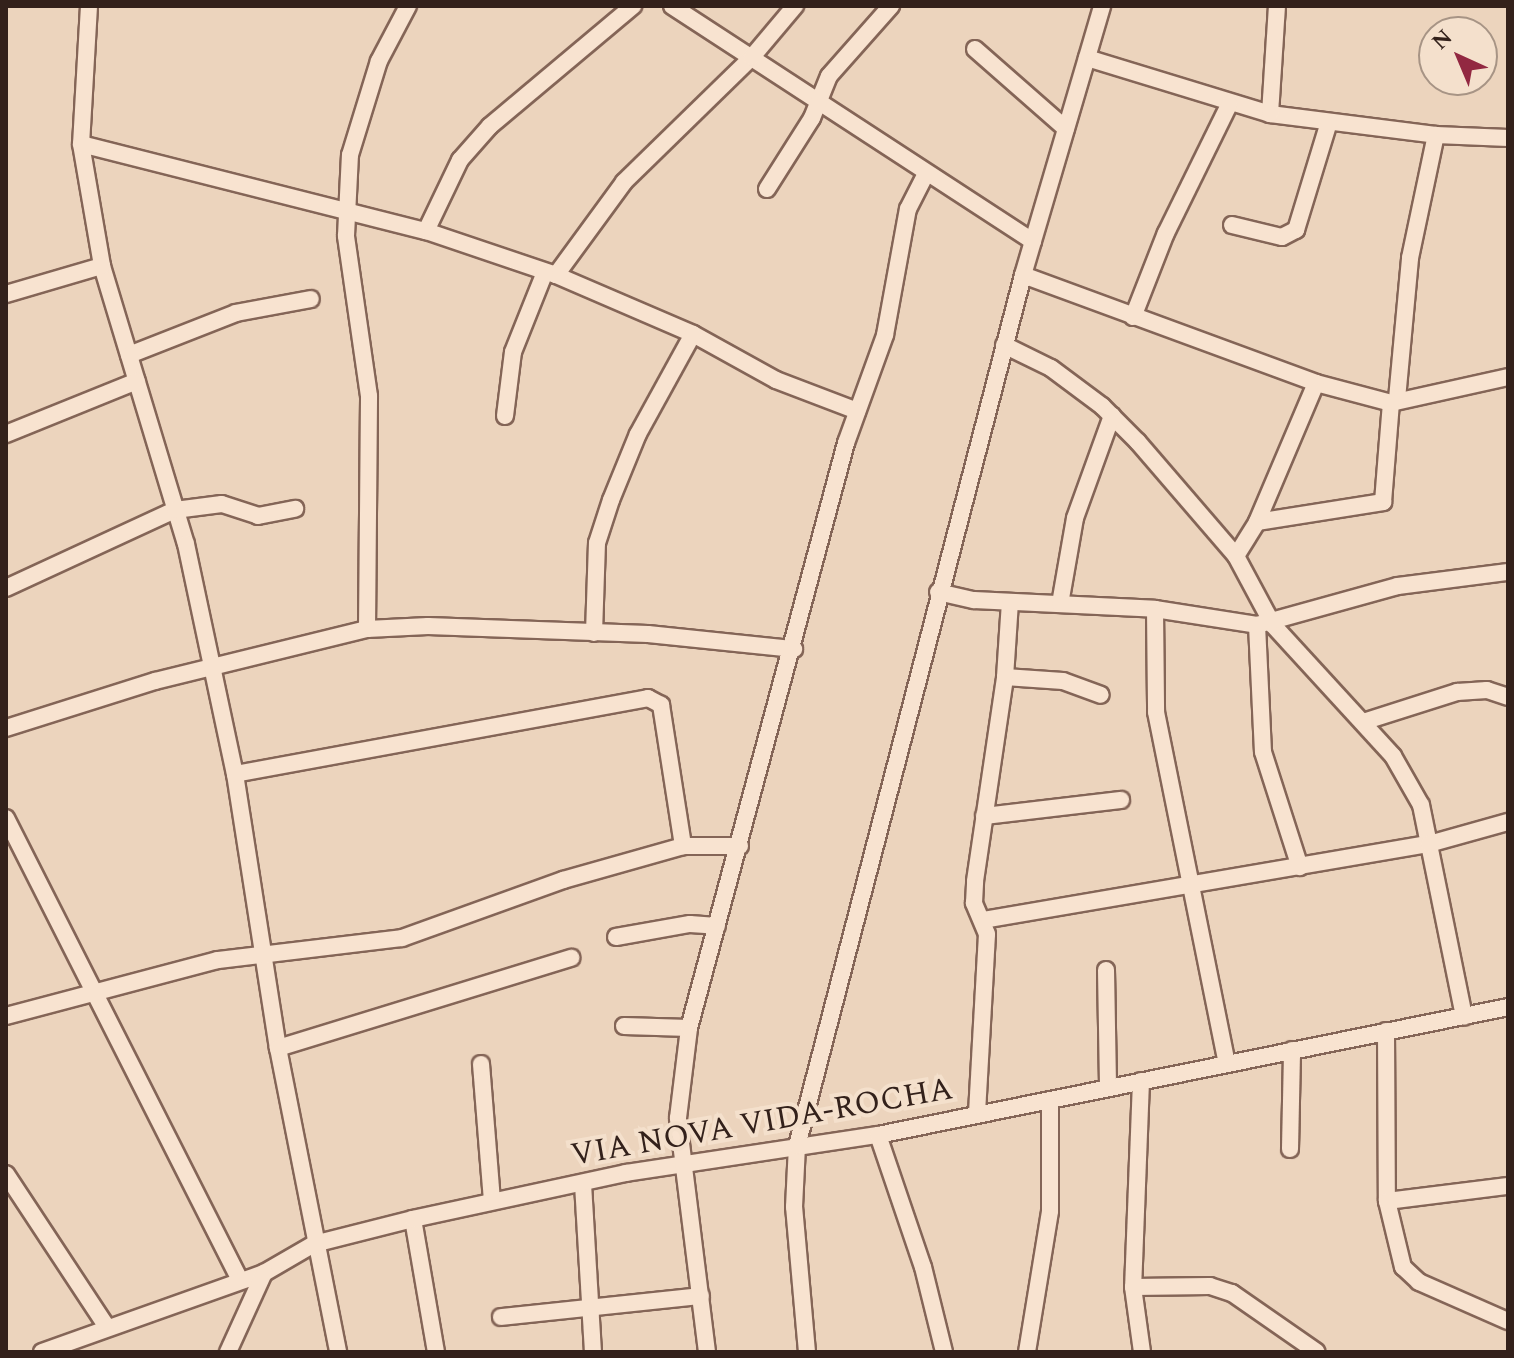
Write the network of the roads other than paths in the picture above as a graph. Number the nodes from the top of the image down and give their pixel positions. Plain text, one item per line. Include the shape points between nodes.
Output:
1 (89, 6) edge
2 (408, 6) edge
3 (633, 6) edge
4 (672, 6) edge
5 (795, 6) edge
6 (891, 6) edge
7 (1102, 6) edge
8 (1277, 6) edge
9 (975, 49) dead end
10 (752, 57) junction
11 (1087, 58) junction
12 (816, 98) junction
13 (1229, 105) junction
14 (1270, 114) junction
15 (1329, 122) junction
16 (1066, 129) junction
17 (1436, 135) junction
18 (1508, 138) edge
19 (81, 144) junction
20 (926, 174) junction
21 (767, 189) dead end
22 (347, 210) junction
23 (1232, 225) dead end
24 (426, 231) junction
25 (1033, 241) junction
26 (102, 266) junction
27 (550, 274) junction
28 (1023, 275) junction
29 (6, 294) edge
30 (311, 299) dead end
31 (1133, 317) junction
32 (693, 334) junction
33 (1004, 345) junction
34 (129, 355) junction
35 (1508, 377) edge
36 (137, 381) junction
37 (1316, 383) junction
38 (1394, 401) junction
39 (857, 411) junction
40 (505, 416) dead end
41 (1112, 416) junction
42 (6, 434) edge
43 (295, 509) dead end
44 (175, 510) junction
45 (1257, 522) junction
46 (1236, 556) junction
47 (1508, 572) edge
48 (6, 588) edge
49 (938, 592) junction
50 (1010, 602) junction
51 (1060, 604) junction
52 (1155, 609) junction
53 (1265, 625) junction
54 (367, 629) junction
55 (594, 633) junction
56 (794, 649) junction
57 (211, 670) junction
58 (1005, 677) junction
59 (1101, 695) dead end
60 (1508, 697) edge
61 (1366, 721) junction
62 (6, 728) edge
63 (235, 774) junction
64 (1121, 800) dead end
65 (984, 816) junction
66 (6, 818) edge
67 (1508, 822) edge
68 (1429, 844) junction
69 (683, 846) junction
70 (740, 846) junction
71 (1300, 867) junction
72 (1189, 886) junction
73 (983, 920) junction
74 (717, 926) junction
75 (616, 937) dead end
76 (262, 957) junction
77 (571, 958) dead end
78 (1106, 970) dead end
79 (92, 990) junction
80 (1508, 1007) edge
81 (6, 1016) edge
82 (1464, 1017) junction
83 (624, 1026) dead end
84 (689, 1028) junction
85 (1386, 1031) junction
86 (278, 1048) junction
87 (1292, 1050) junction
88 (481, 1064) dead end
89 (1227, 1064) junction
90 (1141, 1081) junction
91 (1108, 1087) junction
92 (1050, 1100) junction
93 (977, 1113) junction
94 (878, 1135) junction
95 (797, 1146) junction
96 (1290, 1149) dead end
97 (684, 1164) junction
98 (6, 1174) edge
99 (583, 1184) junction
100 (1508, 1186) edge
101 (492, 1201) junction
102 (1387, 1201) junction
103 (413, 1219) junction
104 (314, 1244) junction
105 (264, 1273) junction
106 (240, 1280) junction
107 (1133, 1287) junction
108 (701, 1296) junction
109 (595, 1307) junction
110 (501, 1317) dead end
111 (1508, 1321) edge
112 (107, 1327) junction
113 (42, 1352) edge
114 (228, 1352) edge
115 (338, 1352) edge
116 (436, 1352) edge
117 (593, 1352) edge
118 (707, 1352) edge
119 (807, 1352) edge
120 (944, 1352) edge
121 (1027, 1352) edge
122 (1142, 1352) edge
123 (1317, 1352) edge

1 - 19 street
2 - 22 street via 379,61 365,103 350,155
3 - 24 street via 490,126 460,160
4 - 10 street
5 - 10 street
6 - 12 street via 840,60
7 - 11 street
8 - 14 street
9 - 16 street
10 - 12 street
10 - 27 street via 624,182
11 - 13 street
11 - 16 street
12 - 20 street
12 - 21 street via 812,118
13 - 14 street
13 - 31 street via 1166,233
14 - 15 street
15 - 17 street
15 - 23 street via 1296,230 1282,237
16 - 25 street
17 - 18 street
17 - 38 street via 1410,258
19 - 22 street
19 - 26 street
20 - 25 street
20 - 39 street via 908,209 885,335
22 - 24 street
22 - 54 street via 346,236 369,396
24 - 27 street
25 - 28 street
26 - 29 street
26 - 34 street
27 - 32 street
27 - 40 street via 513,352
28 - 31 street
28 - 33 street
30 - 34 street via 236,313
31 - 37 street
32 - 39 street via 776,380
32 - 55 street via 638,434 611,500 597,543
33 - 41 street via 1051,368
33 - 49 street
34 - 36 street
35 - 38 street
36 - 42 street
36 - 44 street
37 - 38 street
37 - 45 street
38 - 45 street via 1383,502
39 - 56 street via 810,571
41 - 46 street
41 - 51 street via 1075,518
43 - 44 street via 258,516 222,504
44 - 48 street
44 - 57 street
45 - 46 street
46 - 53 street
47 - 53 street via 1398,586
49 - 50 street
49 - 95 street
50 - 51 street
50 - 58 street
51 - 52 street
52 - 53 street
52 - 72 street via 1156,712
53 - 61 street
53 - 71 street via 1263,752
54 - 55 street via 428,626
54 - 57 street
55 - 56 street via 737,640
56 - 70 street
57 - 62 street via 155,681
57 - 63 street
58 - 59 street via 1063,681
58 - 65 street
60 - 61 street via 1487,690 1457,692
61 - 68 street via 1407,777 1421,805
63 - 69 street via 648,698 661,705
63 - 76 street
64 - 65 street
65 - 73 street via 974,903
66 - 79 street
67 - 68 street
68 - 71 street
68 - 82 street
69 - 70 street
69 - 76 street via 563,880 402,938
70 - 74 street
71 - 72 street
72 - 73 street
72 - 89 street
73 - 93 street via 987,947
74 - 75 street via 690,924
74 - 84 street
76 - 79 street via 218,960
76 - 86 street
77 - 86 street
78 - 91 street
79 - 81 street
79 - 106 street
80 - 82 street, VIA NOVA VIDA-ROCHA
82 - 85 street, VIA NOVA VIDA-ROCHA
83 - 84 street
84 - 97 street via 677,1097
85 - 87 street, VIA NOVA VIDA-ROCHA
85 - 102 street
86 - 104 street
87 - 89 street, VIA NOVA VIDA-ROCHA
87 - 96 street
88 - 101 street
89 - 90 street, VIA NOVA VIDA-ROCHA
90 - 91 street, VIA NOVA VIDA-ROCHA
90 - 107 street
91 - 92 street, VIA NOVA VIDA-ROCHA
92 - 93 street, VIA NOVA VIDA-ROCHA
92 - 121 street via 1050,1211
93 - 94 street, VIA NOVA VIDA-ROCHA
94 - 95 street, VIA NOVA VIDA-ROCHA
94 - 120 street via 923,1267
95 - 97 street, VIA NOVA VIDA-ROCHA
95 - 119 street via 794,1207
97 - 99 street, VIA NOVA VIDA-ROCHA
97 - 108 street
98 - 112 street
99 - 101 street, VIA NOVA VIDA-ROCHA
99 - 109 street
100 - 102 street
101 - 103 street, VIA NOVA VIDA-ROCHA
102 - 111 street via 1398,1254 1410,1276
103 - 104 street, VIA NOVA VIDA-ROCHA
103 - 116 street
104 - 105 street, VIA NOVA VIDA-ROCHA
104 - 115 street
105 - 106 street, VIA NOVA VIDA-ROCHA
105 - 114 street
106 - 112 street, VIA NOVA VIDA-ROCHA
107 - 122 street
107 - 123 street via 1210,1286 1232,1293
108 - 109 street
108 - 118 street
109 - 110 street
109 - 117 street
112 - 113 street, VIA NOVA VIDA-ROCHA

